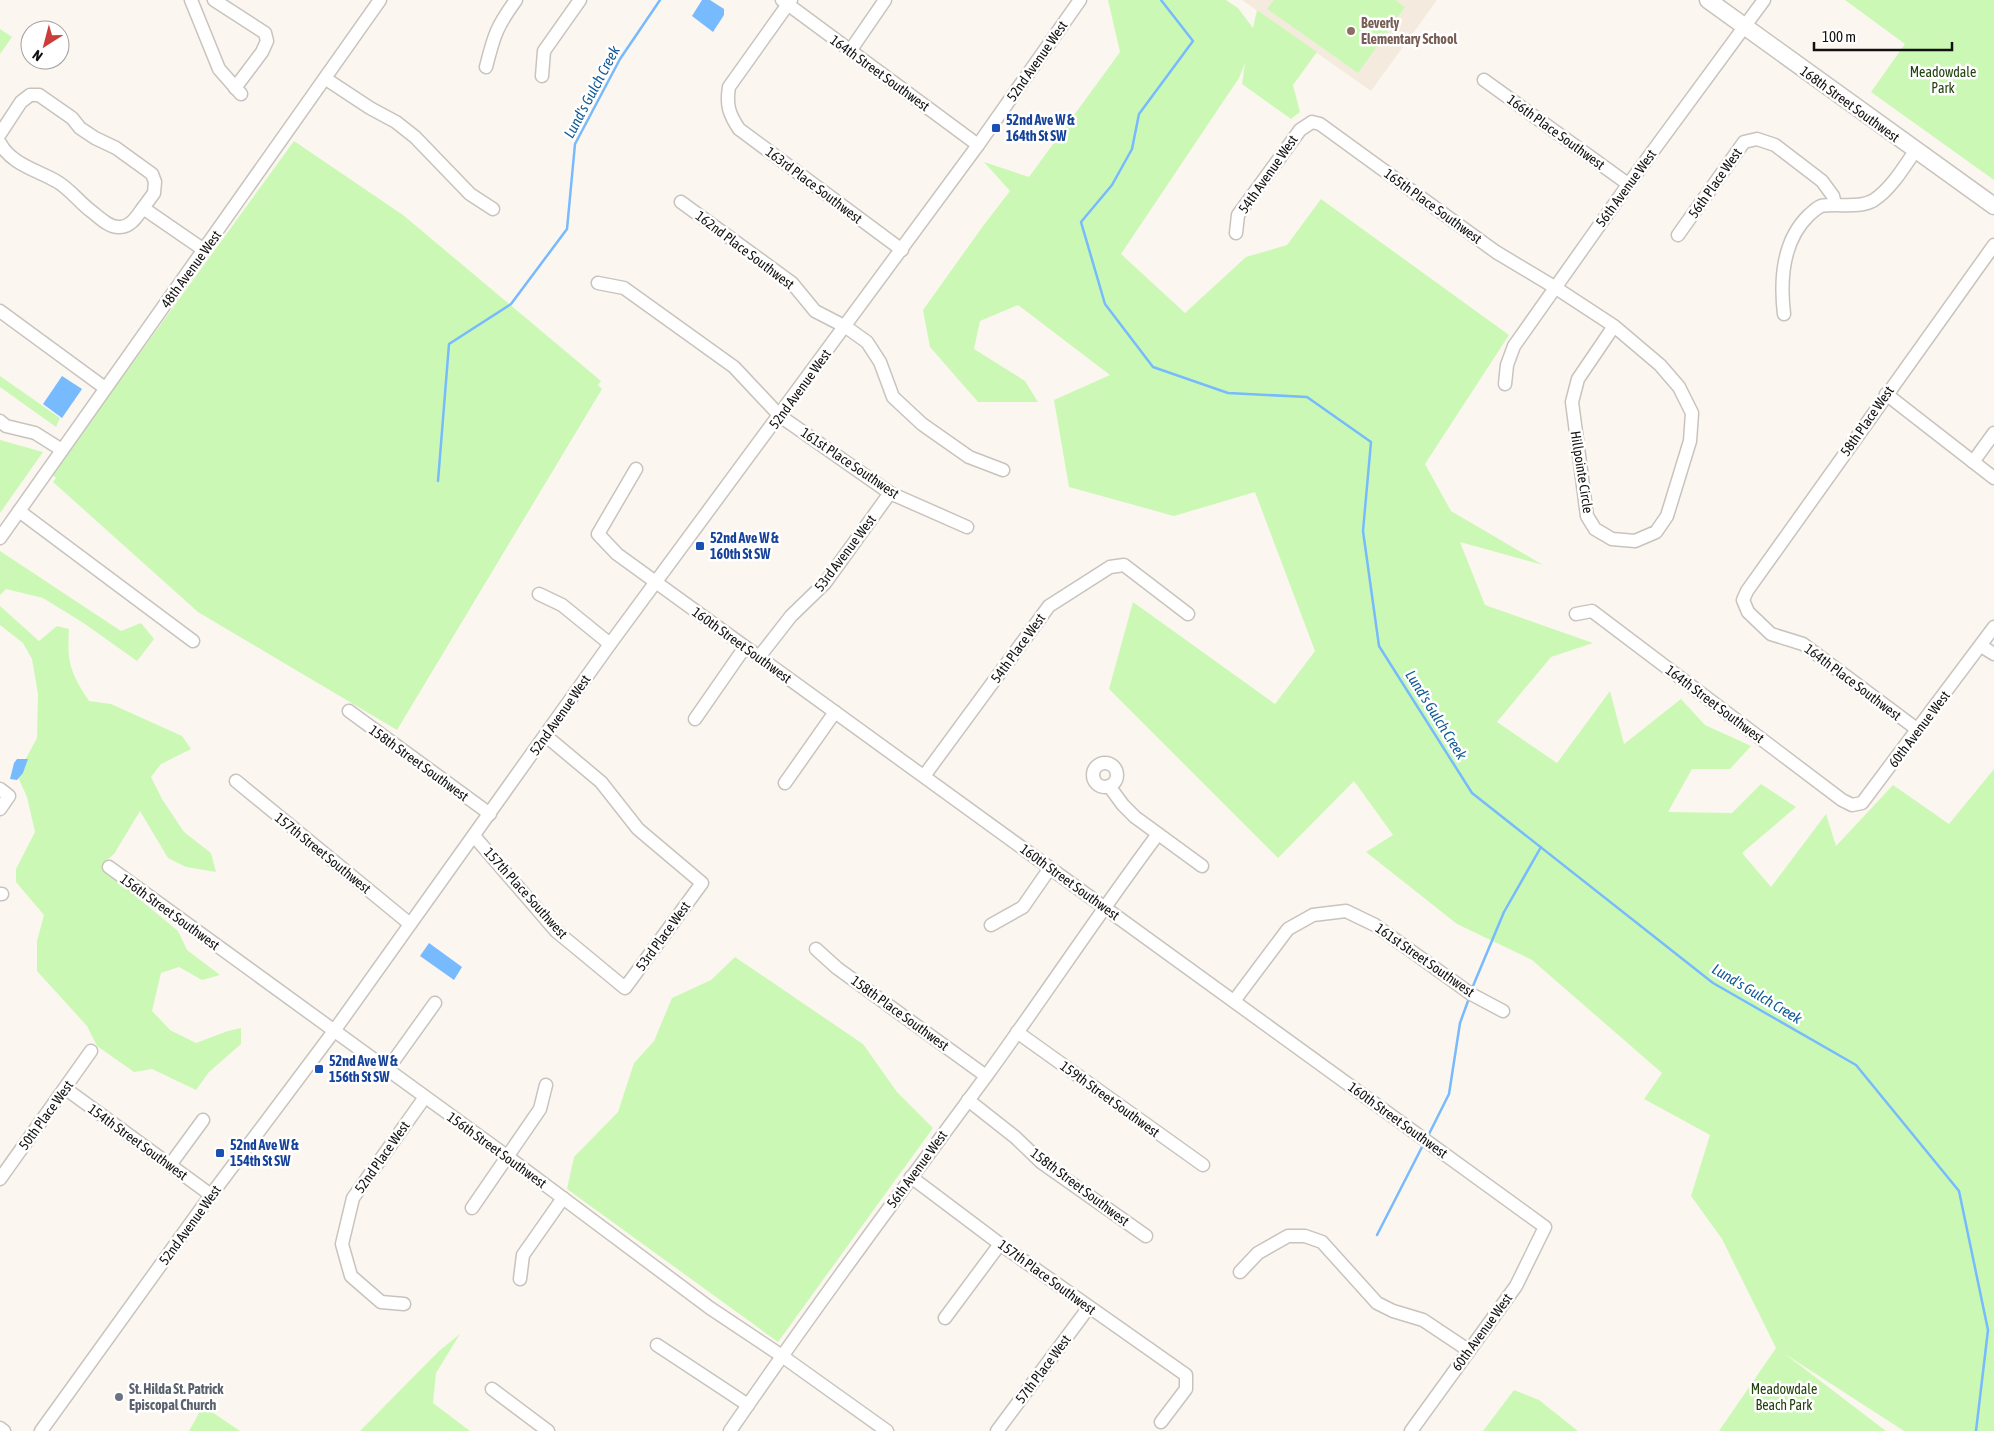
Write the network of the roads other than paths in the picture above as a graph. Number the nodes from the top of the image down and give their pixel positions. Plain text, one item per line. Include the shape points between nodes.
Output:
1 (191, 0) edge
2 (214, 0) edge
3 (380, 0) edge
4 (516, 0) edge
5 (580, 0) edge
6 (885, 0) edge
7 (1080, 0) edge
8 (1708, 0) edge
9 (1764, 0) edge
10 (787, 2) edge
11 (1745, 28) junction
12 (850, 51) junction
13 (486, 67) dead end
14 (542, 76) dead end
15 (326, 79) junction
16 (1484, 80) dead end
17 (1312, 122) joint
18 (0, 134) edge
19 (0, 143) edge
20 (978, 145) junction
21 (1915, 151) junction
22 (1628, 184) junction
23 (681, 202) dead end
24 (1835, 204) junction
25 (1994, 206) edge
26 (143, 208) junction
27 (493, 208) dead end
28 (1236, 233) dead end
29 (1678, 235) dead end
30 (1994, 245) edge
31 (204, 250) junction
32 (902, 250) junction
33 (598, 283) dead end
34 (1556, 288) junction
35 (0, 311) edge
36 (1784, 314) dead end
37 (1614, 326) junction
38 (846, 327) junction
39 (1505, 384) dead end
40 (105, 388) junction
41 (1886, 394) junction
42 (780, 416) junction
43 (0, 421) edge
44 (1994, 433) edge
45 (62, 450) junction
46 (1973, 462) junction
47 (636, 469) dead end
48 (1003, 470) dead end
49 (1994, 478) edge
50 (890, 493) junction
51 (19, 512) junction
52 (967, 527) dead end
53 (0, 538) edge
54 (656, 582) junction
55 (539, 594) dead end
56 (1743, 600) joint
57 (1188, 614) dead end
58 (1576, 614) dead end
59 (1994, 627) edge
60 (193, 641) dead end
61 (610, 644) junction
62 (745, 646) junction
63 (1981, 646) junction
64 (1994, 654) edge
65 (759, 657) junction
66 (349, 711) dead end
67 (835, 712) junction
68 (695, 719) dead end
69 (1918, 730) junction
70 (546, 736) junction
71 (924, 776) junction
72 (236, 781) dead end
73 (785, 782) dead end
74 (1109, 786) dead end
75 (5, 793) edge
76 (1852, 805) joint
77 (0, 809) edge
78 (490, 814) junction
79 (1158, 834) junction
80 (474, 836) junction
81 (1202, 866) dead end
82 (108, 867) dead end
83 (1050, 868) junction
84 (1104, 907) junction
85 (410, 924) junction
86 (990, 925) dead end
87 (816, 950) dead end
88 (624, 988) joint
89 (1234, 1001) junction
90 (435, 1003) dead end
91 (1503, 1011) dead end
92 (334, 1031) junction
93 (1017, 1032) junction
94 (91, 1051) dead end
95 (387, 1070) junction
96 (986, 1076) junction
97 (546, 1085) dead end
98 (66, 1089) junction
99 (424, 1097) junction
100 (968, 1100) junction
101 (204, 1120) dead end
102 (508, 1157) junction
103 (170, 1165) junction
104 (1203, 1165) dead end
105 (911, 1177) junction
106 (0, 1179) edge
107 (211, 1195) junction
108 (563, 1198) junction
109 (472, 1208) dead end
110 (1545, 1227) joint
111 (1146, 1236) dead end
112 (1000, 1244) junction
113 (1240, 1272) dead end
114 (520, 1279) dead end
115 (404, 1304) dead end
116 (1089, 1307) junction
117 (945, 1318) dead end
118 (657, 1345) dead end
119 (1468, 1350) junction
120 (782, 1356) junction
121 (492, 1389) dead end
122 (748, 1405) junction
123 (1161, 1422) dead end
124 (0, 1428) edge
125 (4, 1431) edge
126 (40, 1431) edge
127 (548, 1431) edge
128 (730, 1431) edge
129 (887, 1431) edge
130 (998, 1431) edge
131 (1411, 1431) edge

1 - 2 street via 219,70 238,91 262,52 267,41 265,33
3 - 15 street, 48th Avenue West
4 - 13 street via 495,32
5 - 14 street via 544,51
6 - 12 street
7 - 20 street, 52nd Avenue West
8 - 11 main road, 168th Street Southwest
9 - 11 street, 56th Avenue West
10 - 12 street, 164th Street Southwest
10 - 32 street, 163rd Place Southwest via 729,87 727,102 730,116 739,129
11 - 21 main road, 168th Street Southwest
11 - 22 street, 56th Avenue West
12 - 20 street, 164th Street Southwest
15 - 27 street via 396,122 470,194
15 - 31 street, 48th Avenue West
16 - 22 street, 166th Place Southwest
17 - 28 street, 54th Avenue West via 1300,130 1238,215
17 - 34 street, 165th Place Southwest via 1320,124 1496,252
18 - 26 street via 21,102 30,95 39,95 87,133 116,148 152,174 154,193
19 - 26 street via 19,162 57,181 112,226 122,228 130,224
20 - 32 street, 52nd Avenue West
21 - 24 street via 1895,179 1873,200 1859,204
21 - 25 main road, 168th Street Southwest
22 - 34 street, 56th Avenue West
23 - 38 street, 162nd Place Southwest via 792,283 815,311
24 - 29 street, 56th Place West via 1822,180 1775,145 1757,139 1744,142
24 - 36 street via 1818,207 1793,236 1783,268
26 - 31 street
30 - 41 street, 58th Place West
31 - 40 street, 48th Avenue West
32 - 38 street, 52nd Avenue West
33 - 42 street, 161st Place Southwest via 624,288 734,367
34 - 37 street, Hillpointe Circle
34 - 39 street, 56th Avenue West via 1514,346 1507,364
35 - 40 street
37 - 37 street, Hillpointe Circle via 1660,365 1679,387 1692,413 1690,441 1668,516 1656,532 1635,541 1612,539 1594,529 1586,516 1572,402 1578,379
38 - 42 street, 52nd Avenue West
38 - 48 street, 162nd Place Southwest via 867,342 880,362 894,397 922,424 969,457
40 - 45 street, 48th Avenue West
41 - 46 street
41 - 56 street, 58th Place West
42 - 50 street, 161st Place Southwest
42 - 54 street, 52nd Avenue West
43 - 45 street via 6,426 35,433
44 - 46 street
45 - 51 street, 48th Avenue West
46 - 49 street
47 - 54 street, 160th Street Southwest via 598,534 617,554
50 - 52 street, 161st Place Southwest
50 - 65 street, 53rd Avenue West via 825,583 791,616
51 - 53 street, 48th Avenue West
51 - 60 street
54 - 61 street, 52nd Avenue West
54 - 62 street, 160th Street Southwest
55 - 61 street via 562,604
56 - 69 street, 164th Place Southwest via 1748,612 1771,634 1803,644
57 - 71 street, 54th Place West via 1124,565 1110,567 1049,606
58 - 76 street, 164th Street Southwest via 1592,611
59 - 63 street, 60th Avenue West
61 - 70 street, 52nd Avenue West
62 - 65 street, 160th Street Southwest
62 - 68 street
63 - 64 street
63 - 69 street, 60th Avenue West
65 - 67 street, 160th Street Southwest
66 - 78 street, 158th Street Southwest
67 - 71 street, 160th Street Southwest
67 - 73 street
69 - 76 street, 60th Avenue West via 1862,804
70 - 78 street, 52nd Avenue West
70 - 88 street, 53rd Place West via 601,782 638,829 702,883
71 - 83 street, 160th Street Southwest
72 - 85 street, 157th Street Southwest
74 - 79 street via 1123,805
75 - 77 street
78 - 80 street, 52nd Avenue West
79 - 81 street
79 - 84 street
80 - 85 street, 52nd Avenue West
80 - 88 street, 157th Place Southwest via 556,931
82 - 92 street, 156th Street Southwest
83 - 84 street, 160th Street Southwest
83 - 86 street via 1022,907
84 - 89 street, 160th Street Southwest
84 - 93 street, 56th Avenue West
85 - 92 street, 52nd Avenue West
87 - 96 street, 158th Place Southwest
89 - 91 street, 161st Street Southwest via 1288,929 1313,915 1346,911 1375,925 1471,994
89 - 110 street, 160th Street Southwest
90 - 95 street
92 - 95 street, 156th Street Southwest
92 - 107 street, 52nd Avenue West
93 - 96 street, 56th Avenue West
93 - 104 street, 159th Street Southwest
94 - 98 street, 50th Place West
95 - 99 street, 156th Street Southwest
96 - 100 street, 56th Avenue West
97 - 102 street via 540,1109
98 - 103 street, 154th Street Southwest
98 - 106 street, 50th Place West
99 - 102 street, 156th Street Southwest
99 - 115 street, 52nd Place West via 354,1198 342,1244 351,1276 381,1302
100 - 105 street, 56th Avenue West
100 - 111 street, 158th Street Southwest via 1041,1162
101 - 103 street
102 - 108 street, 156th Street Southwest
102 - 109 street
103 - 107 street, 154th Street Southwest
105 - 112 street, 157th Place Southwest
105 - 120 street, 56th Avenue West
107 - 126 street, 52nd Avenue West
108 - 114 street via 523,1255
108 - 120 street, 156th Street Southwest via 710,1308
110 - 119 street, 60th Avenue West via 1516,1286
112 - 116 street, 157th Place Southwest
112 - 117 street
113 - 119 street via 1258,1253 1288,1236 1305,1236 1322,1242 1377,1303 1423,1320
116 - 123 street, 157th Place Southwest via 1186,1375 1186,1389
116 - 130 street, 57th Place West
118 - 122 street
119 - 131 street, 60th Avenue West
120 - 122 street, 56th Avenue West
120 - 129 street, 156th Street Southwest
121 - 127 street
122 - 128 street, 56th Avenue West
124 - 125 street

